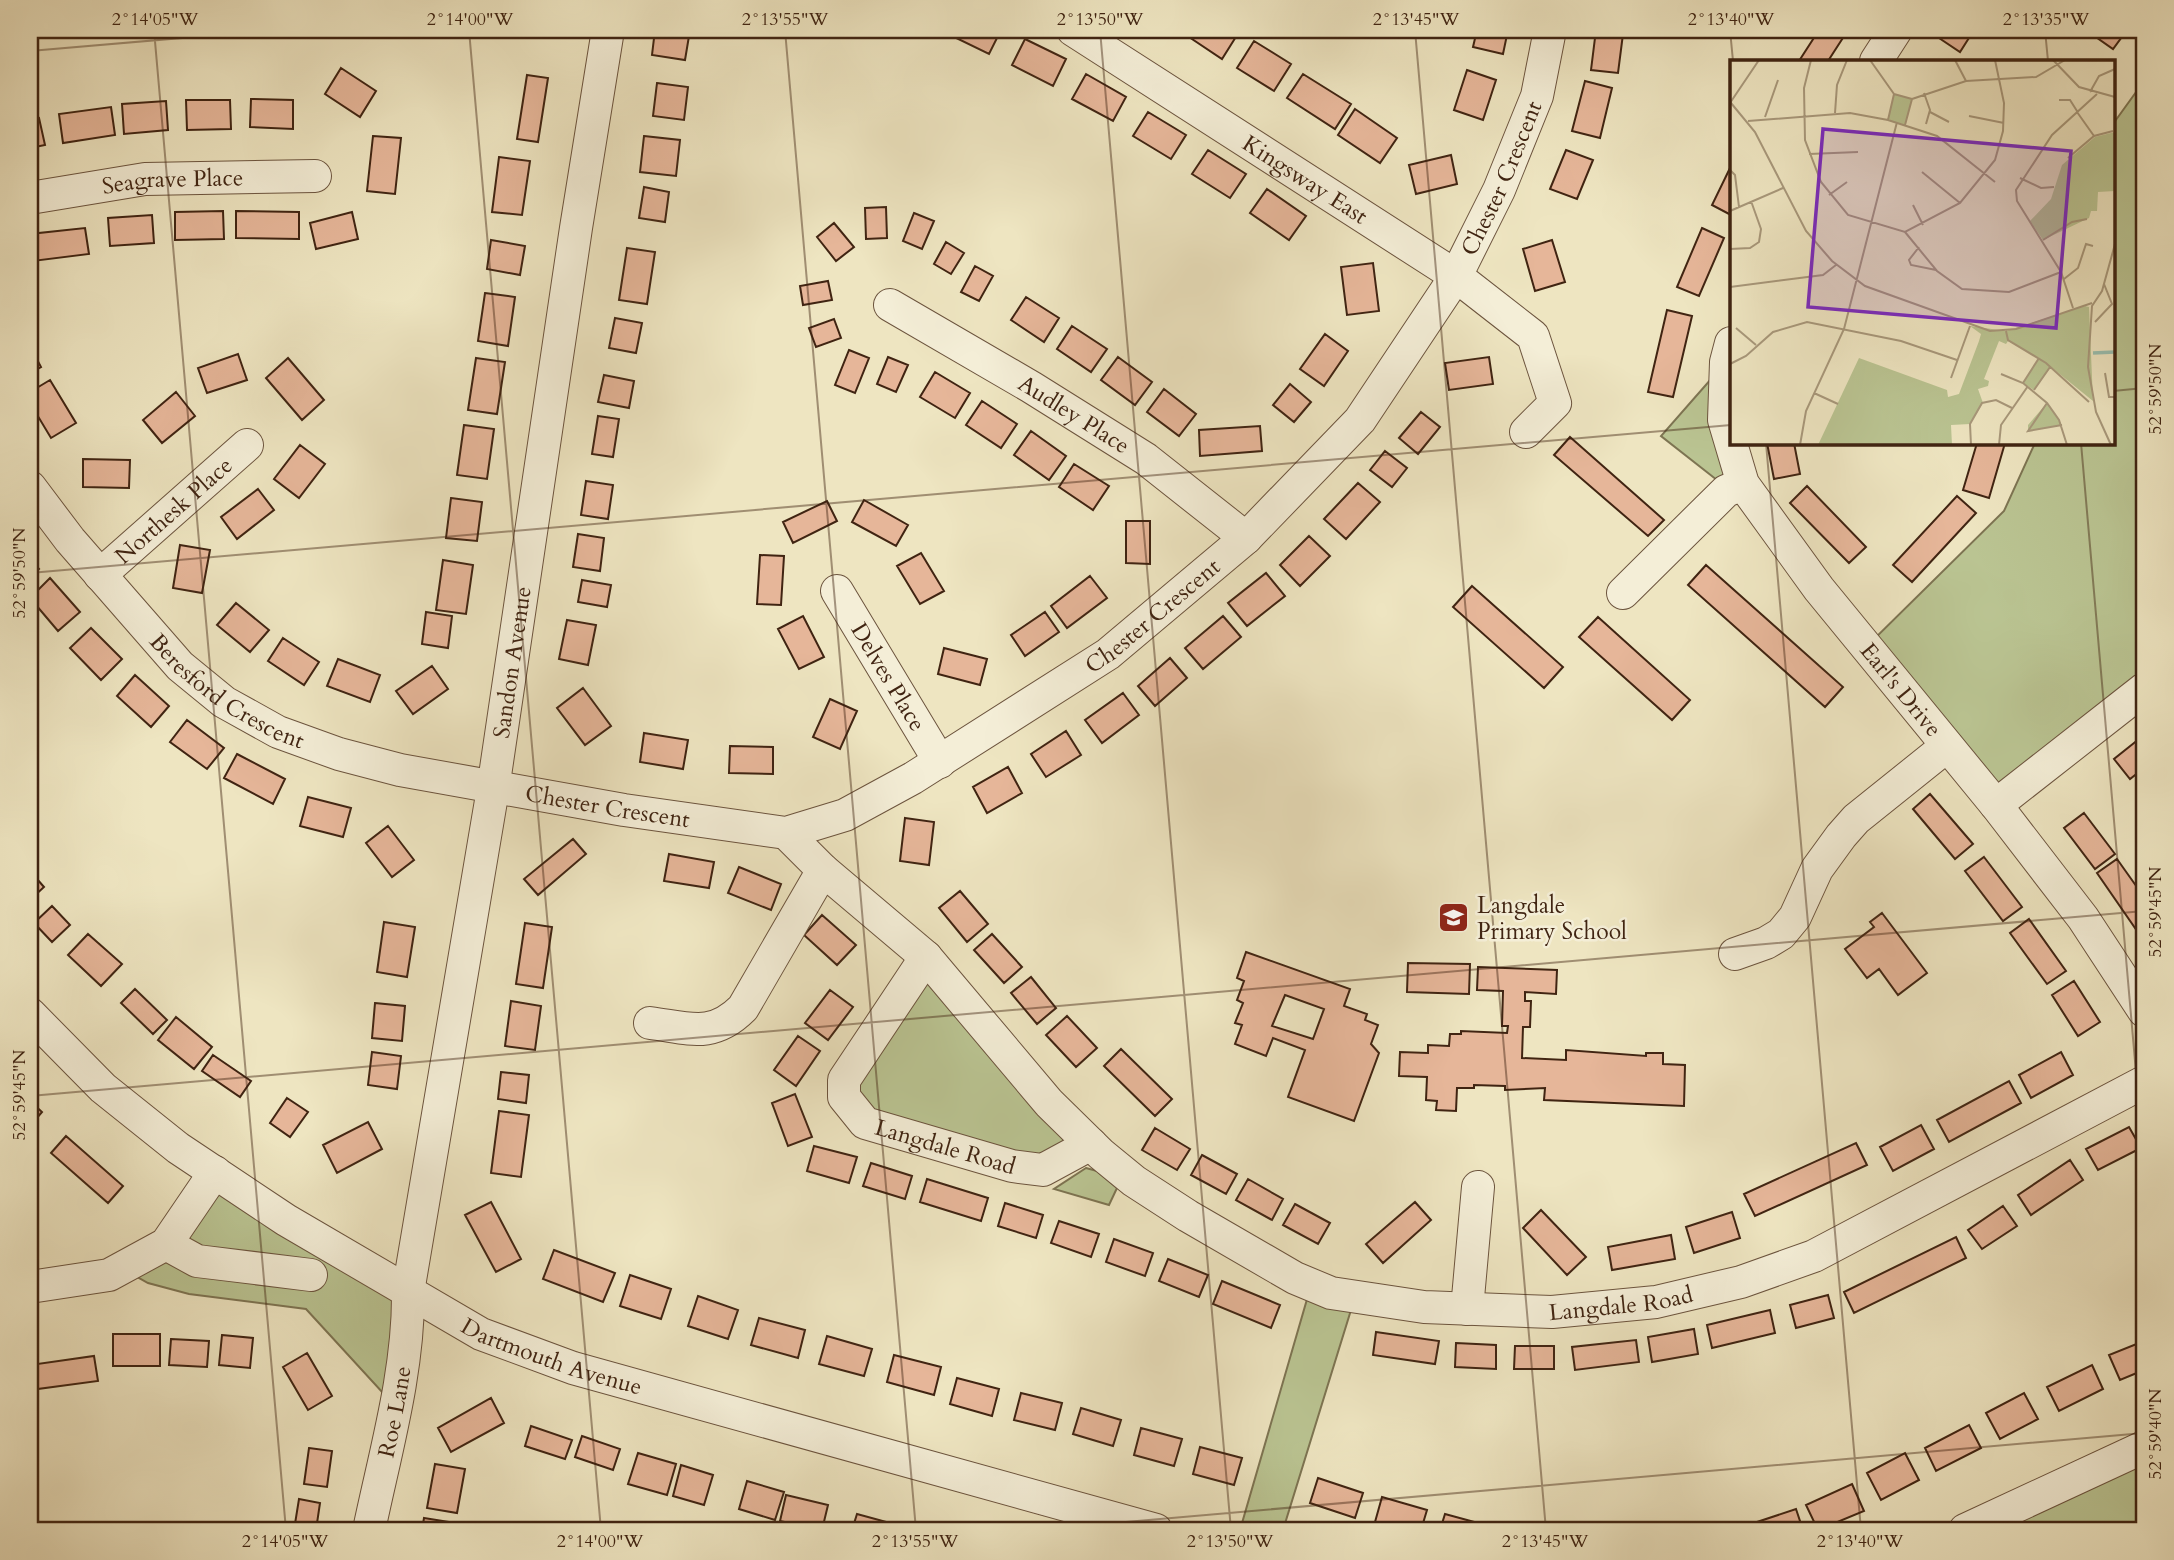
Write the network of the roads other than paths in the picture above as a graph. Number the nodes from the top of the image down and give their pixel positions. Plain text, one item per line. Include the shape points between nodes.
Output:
1 (608, 30) edge
2 (1073, 30) edge
3 (1550, 30) edge
4 (1896, 30) edge
5 (1877, 60) edge
6 (315, 176) dead end
7 (30, 198) edge
8 (1456, 276) junction
9 (890, 305) dead end
10 (1730, 348) edge
11 (1526, 432) dead end
12 (1730, 440) edge
13 (1731, 444) edge
14 (247, 445) dead end
15 (1743, 484) junction
16 (30, 487) edge
17 (1246, 538) junction
18 (100, 575) junction
19 (837, 591) dead end
20 (1623, 593) dead end
21 (2144, 689) edge
22 (1947, 746) junction
23 (940, 762) junction
24 (494, 789) junction
25 (1996, 805) junction
26 (786, 833) junction
27 (823, 870) junction
28 (1735, 954) dead end
29 (926, 957) junction
30 (2144, 1011) edge
31 (30, 1014) edge
32 (650, 1023) dead end
33 (2144, 1082) edge
34 (1091, 1144) junction
35 (215, 1172) junction
36 (1478, 1187) dead end
37 (166, 1244) junction
38 (311, 1275) dead end
39 (30, 1287) edge
40 (408, 1292) junction
41 (1467, 1309) junction
42 (2144, 1447) edge
43 (369, 1530) edge
44 (1156, 1530) edge
45 (1965, 1530) edge

1 - 24 street, Sandon Avenue
2 - 8 street, Kingsway East
3 - 8 street, Chester Crescent via 1537,96 1520,142
4 - 5 street
6 - 7 street, Seagrave Place via 145,179
8 - 11 street, Kingsway East via 1532,336 1555,403
8 - 17 street, Chester Crescent via 1360,420
9 - 17 street, Audley Place via 1146,459
10 - 12 street, Earl's Drive via 1724,420
13 - 15 street, Earl's Drive
14 - 18 street, Northesk Place
15 - 20 street via 1726,491
15 - 22 street, Earl's Drive via 1819,589
16 - 18 street, Beresford Crescent
17 - 23 street, Chester Crescent via 1108,654
18 - 24 street, Beresford Crescent via 180,666 224,702 278,732 339,754
19 - 23 street, Delves Place
21 - 25 street
22 - 25 street, Earl's Drive
22 - 28 street via 1848,828 1817,869 1795,917 1781,934
23 - 26 street, Chester Crescent via 845,815
24 - 26 street, Chester Crescent
24 - 40 street, Sandon Avenue
25 - 30 street, Earl's Drive via 2083,918
26 - 27 street, Langdale Road
27 - 29 street, Langdale Road
27 - 32 street via 743,1008 730,1021 707,1031
29 - 34 street, Langdale Road via 1049,1103
29 - 34 street, Langdale Road via 844,1080 844,1097 865,1123 1012,1166 1043,1170
31 - 35 street, Dartmouth Avenue via 103,1088
33 - 41 street, Langdale Road via 1814,1256 1741,1282 1656,1302 1552,1312
34 - 41 street, Langdale Road via 1134,1181 1295,1278 1331,1293
35 - 37 street
35 - 40 street, Dartmouth Avenue
36 - 41 street
37 - 38 street via 197,1261
37 - 39 street via 108,1275
40 - 43 street, Roe Lane via 408,1318
40 - 44 street, Dartmouth Avenue via 481,1334 573,1368
42 - 45 street

